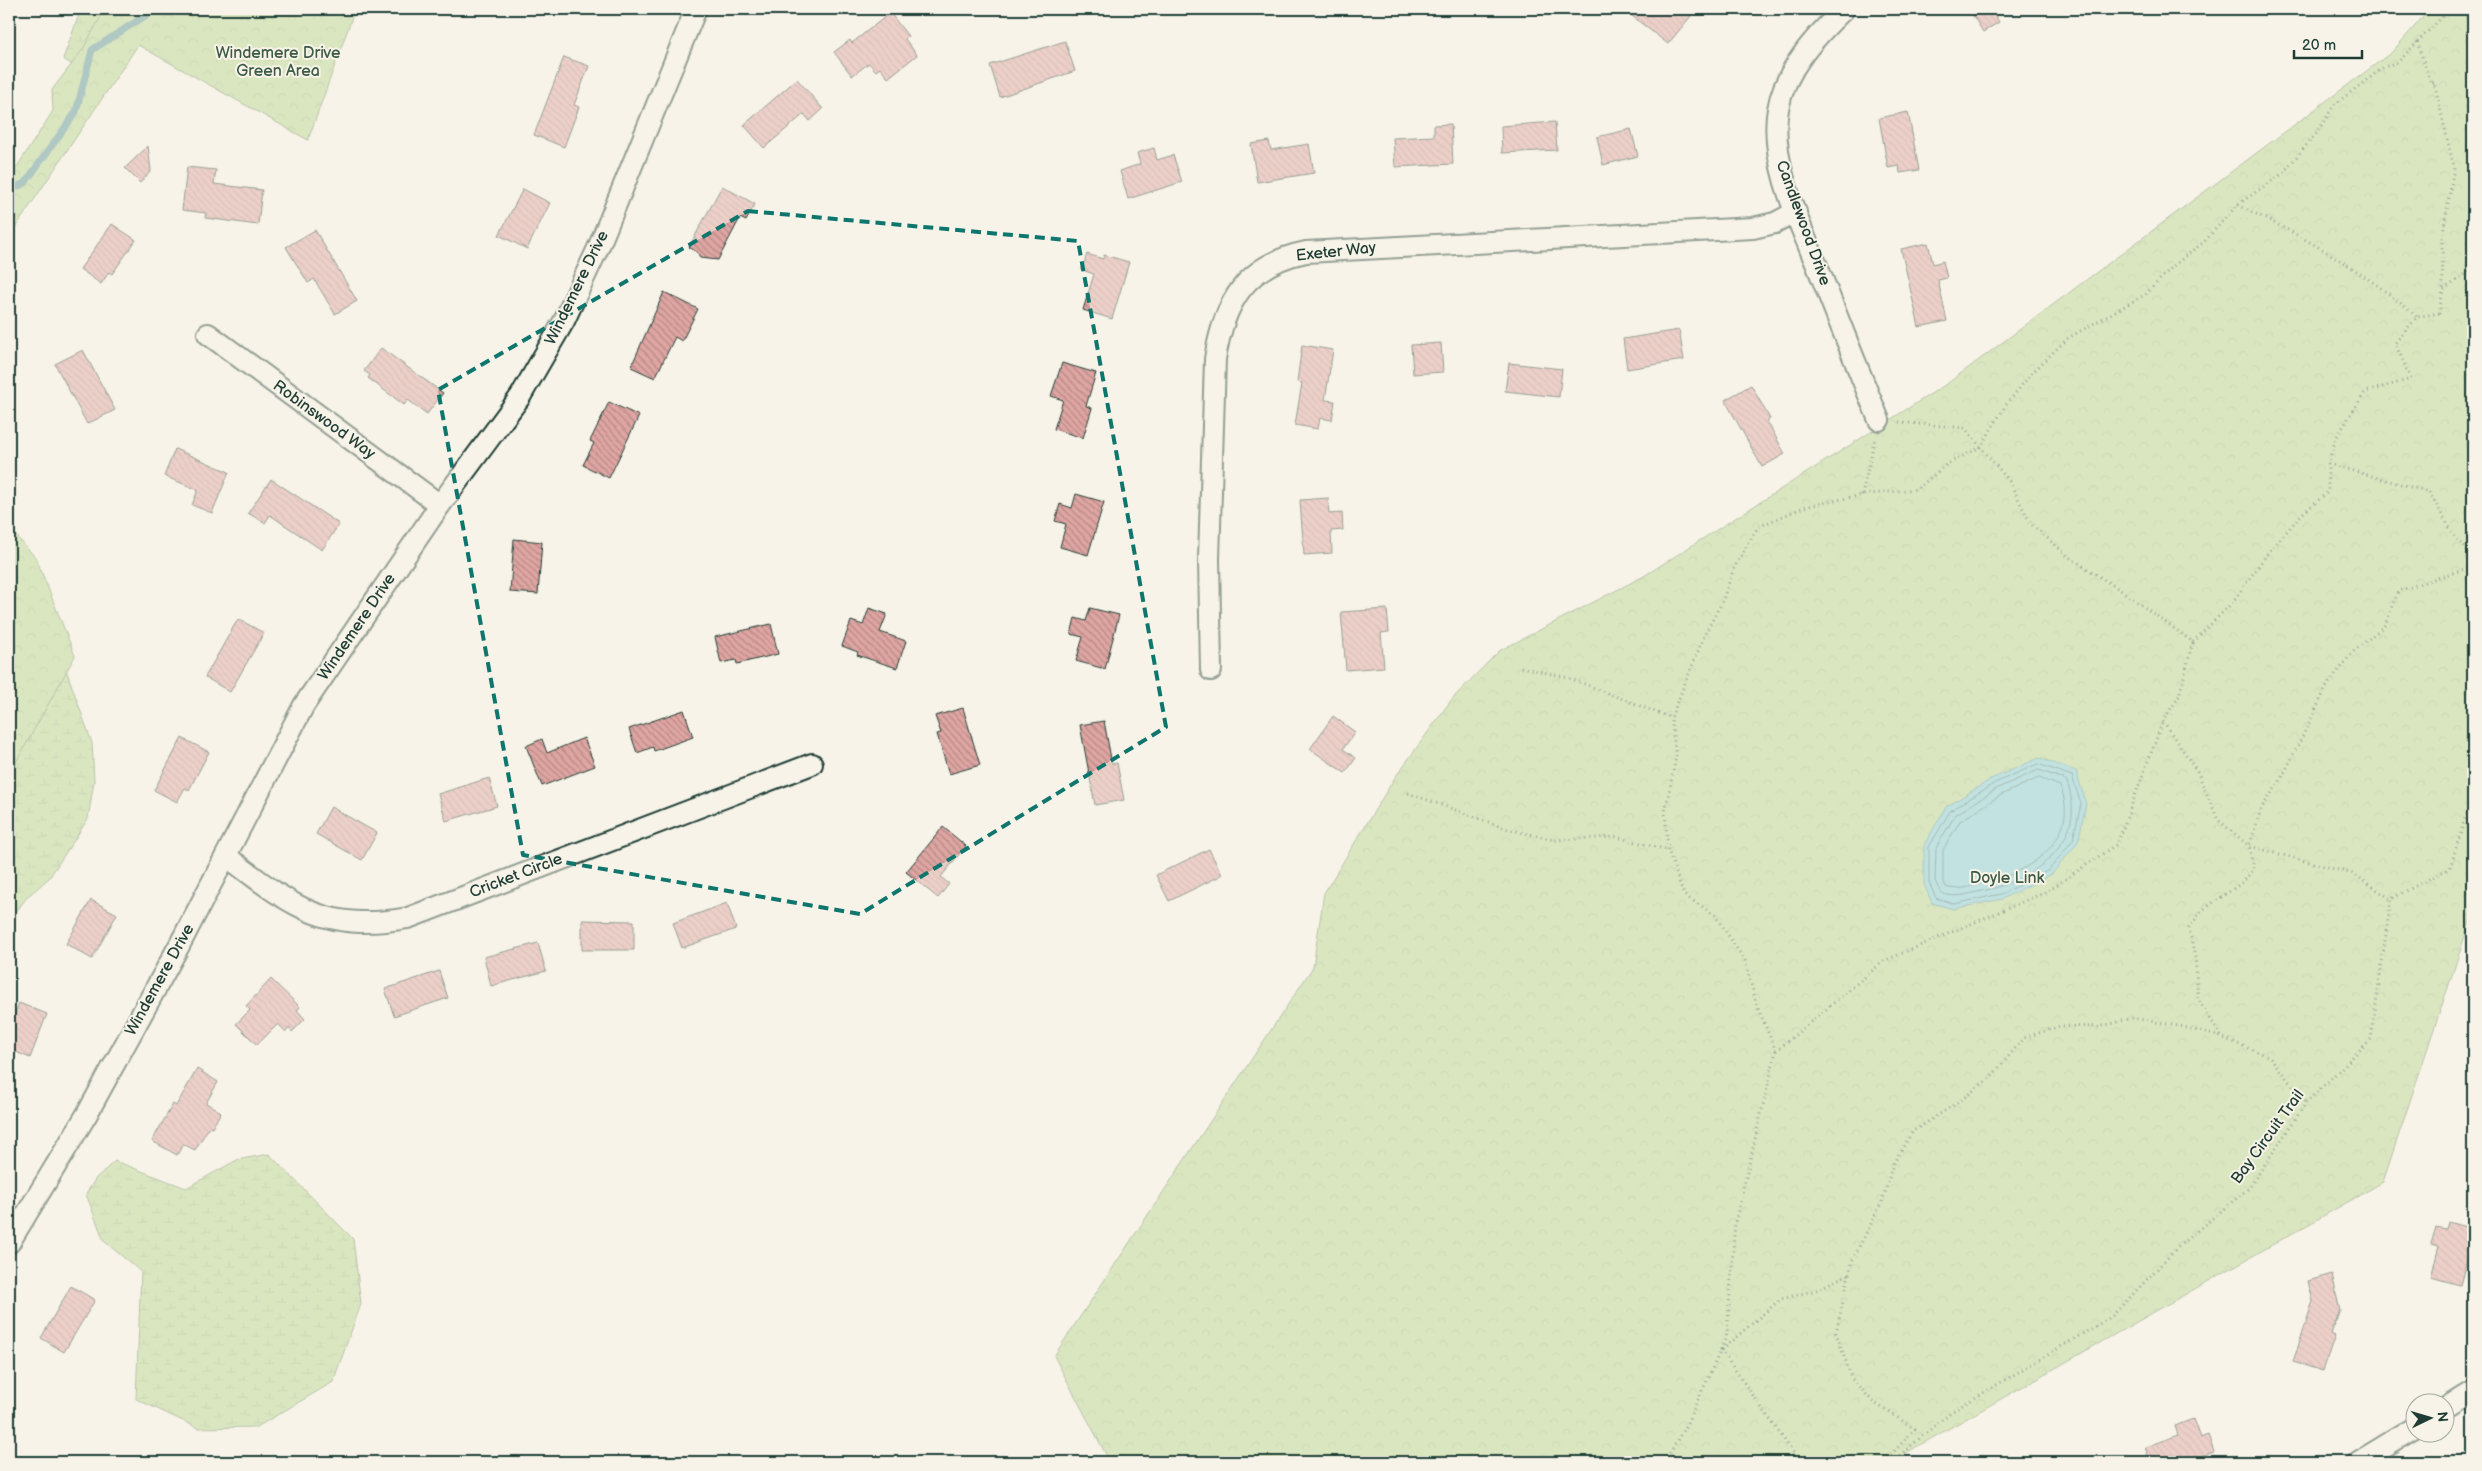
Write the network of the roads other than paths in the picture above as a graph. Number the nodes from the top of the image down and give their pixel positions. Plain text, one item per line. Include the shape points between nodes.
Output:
1 (696, 9) edge
2 (1838, 10) edge
3 (1796, 212) junction
4 (208, 334) dead end
5 (1879, 420) road end
6 (440, 505) junction
7 (1211, 670) dead end
8 (812, 764) dead end
9 (226, 856) junction
10 (9, 1243) edge
11 (2473, 1391) edge
12 (2454, 1403) edge
13 (2404, 1434) edge
14 (2358, 1462) edge

1 - 6 street, Windemere Drive via 599,246 564,321 520,397
2 - 3 street, Candlewood Drive via 1803,54 1783,88 1778,107 1778,153
3 - 5 street, Candlewood Drive
3 - 7 street, Exeter Way via 1775,223 1753,228 1306,252 1274,262 1256,274 1230,304 1220,329 1215,359 1209,559
4 - 6 street, Robinswood Way
6 - 9 street, Windemere Drive via 304,705
8 - 9 street, Cricket Circle via 408,918 380,923 360,924 325,918 307,911 273,891
9 - 10 street, Windemere Drive via 86,1114
11 - 12 street
13 - 14 street

